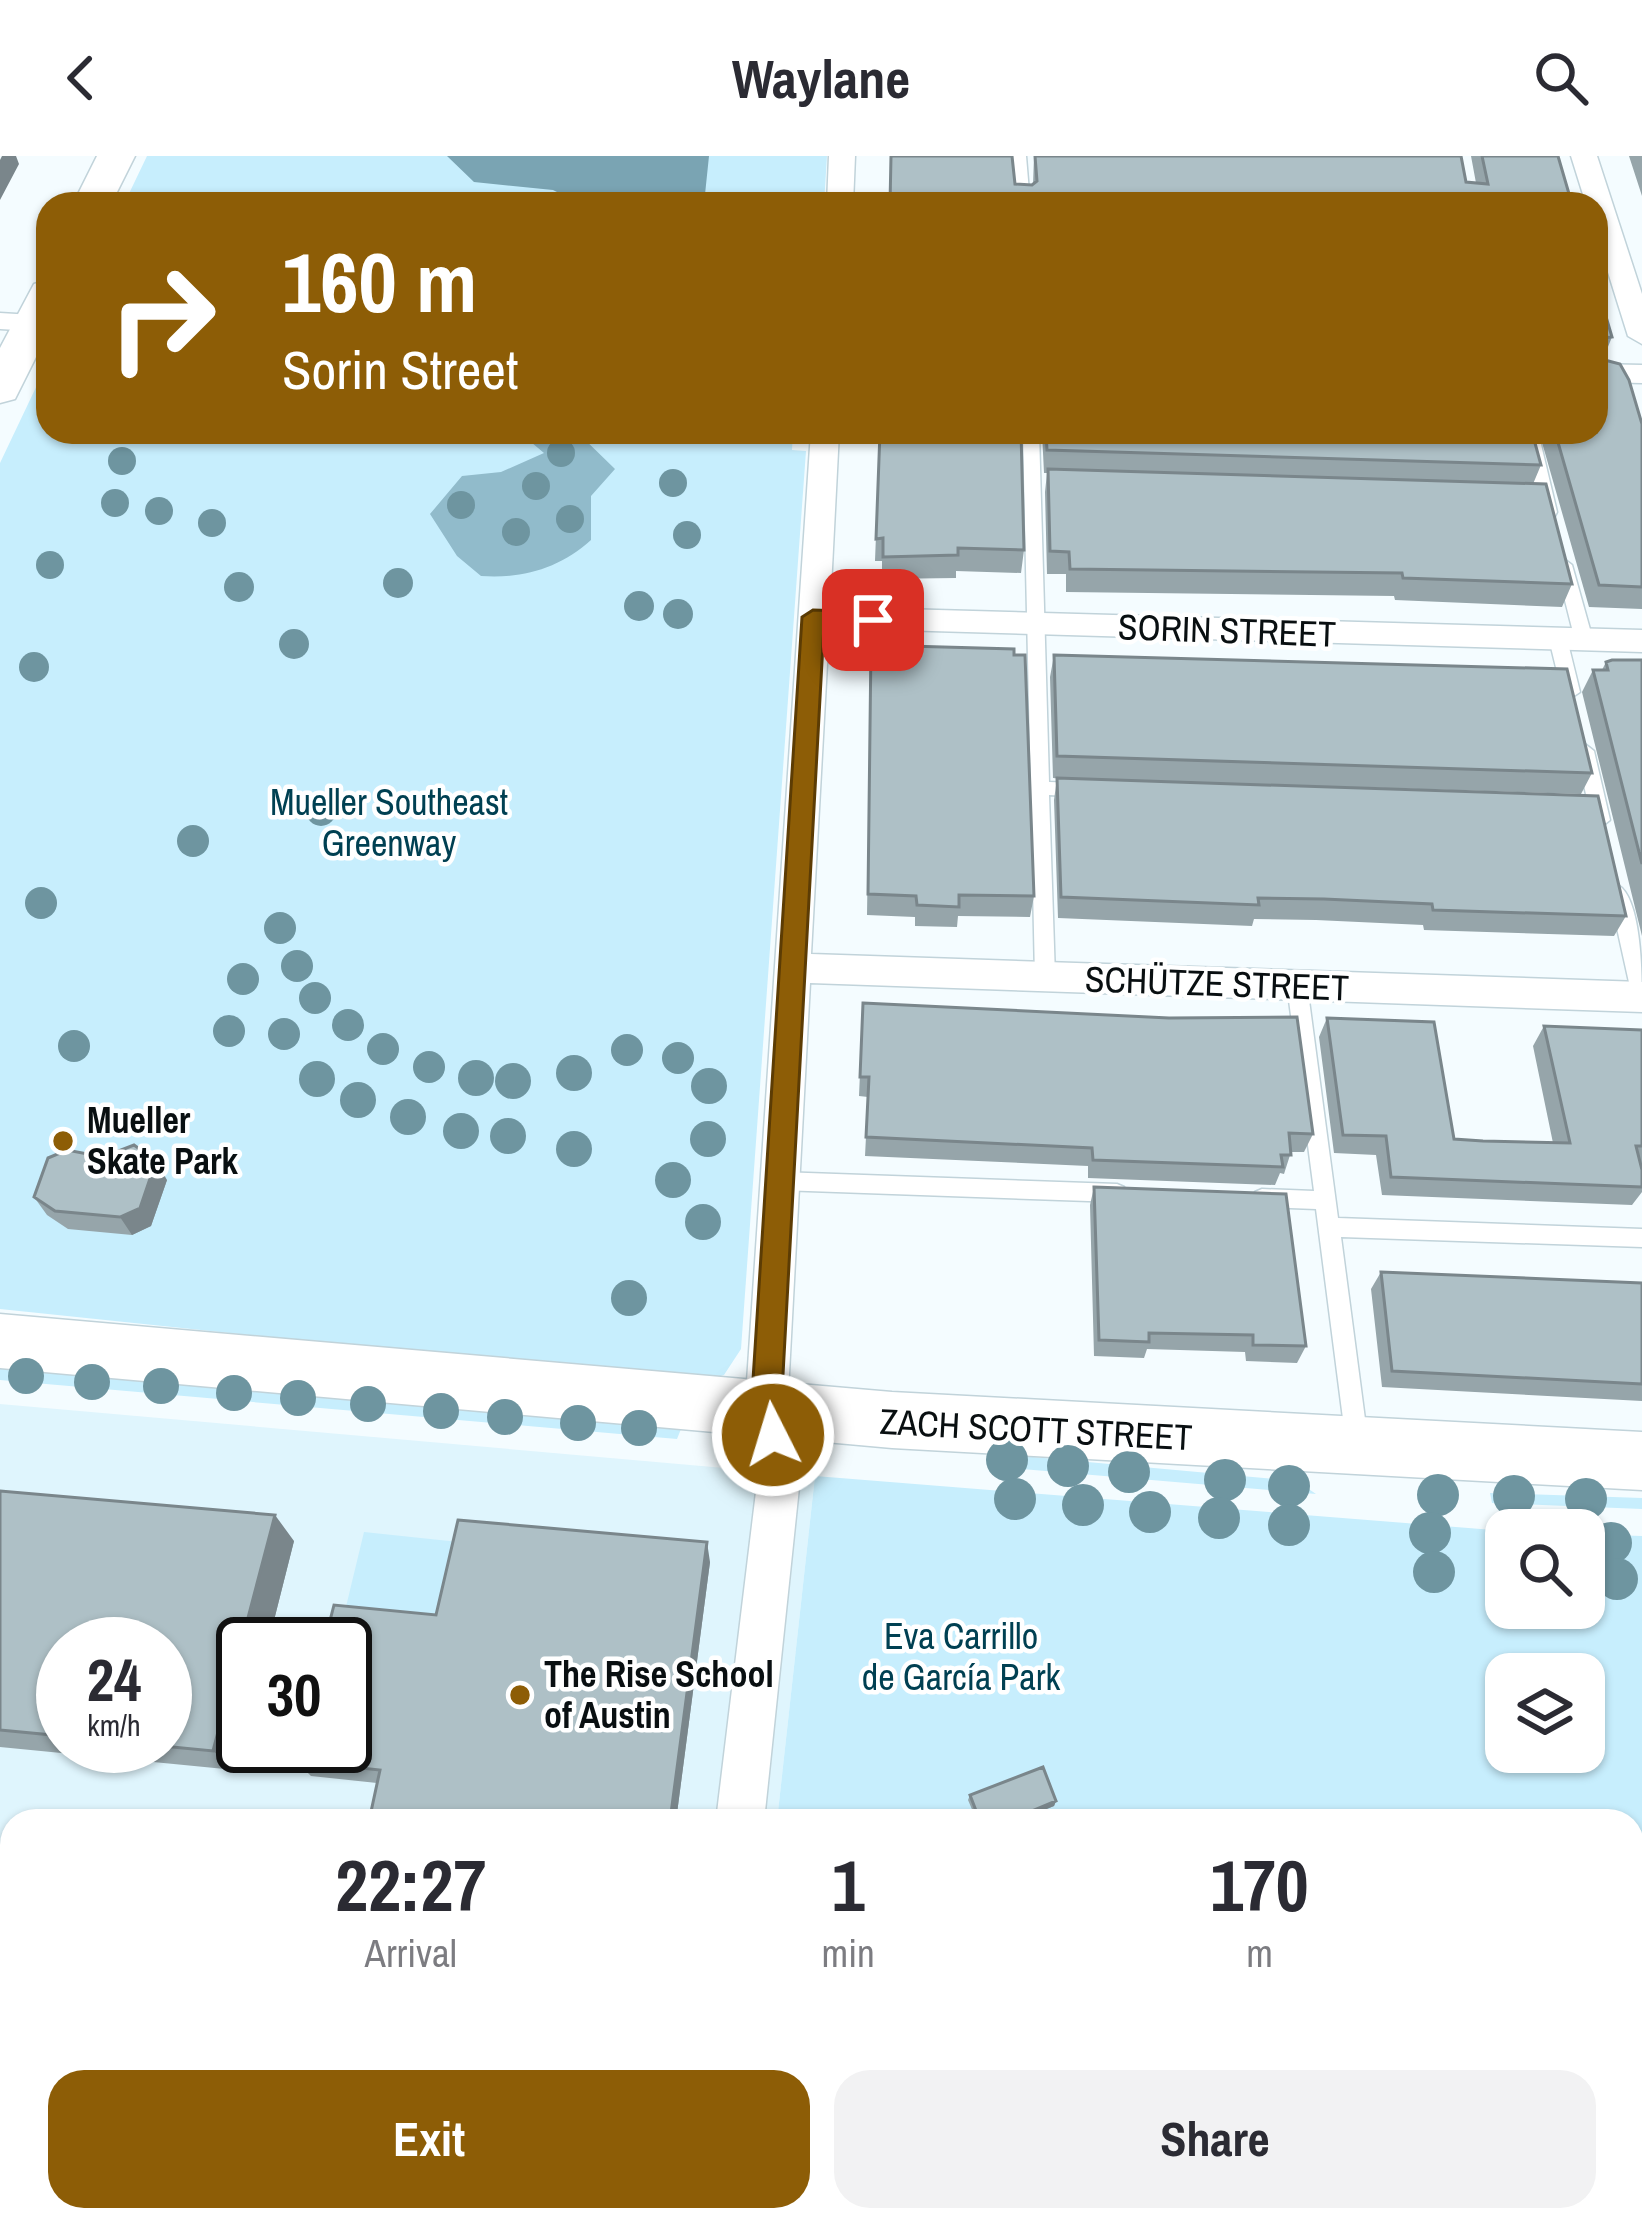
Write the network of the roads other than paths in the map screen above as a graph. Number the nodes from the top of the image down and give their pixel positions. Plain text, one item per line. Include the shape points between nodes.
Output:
1 (116, 156) edge
2 (842, 156) edge
3 (1019, 156) edge
4 (1563, 157) edge
5 (1584, 157) edge
6 (98, 192) edge
7 (840, 192) edge
8 (1022, 192) edge
9 (1599, 192) edge
10 (1608, 211) edge
11 (1629, 259) edge
12 (27, 312) edge
13 (1642, 336) edge
14 (1608, 373) edge
15 (1642, 374) edge
16 (0, 390) edge
17 (824, 444) edge
18 (1031, 444) edge
19 (1532, 444) edge
20 (1032, 482) junction
21 (1056, 483) edge
22 (1522, 498) edge
23 (1546, 498) junction
24 (1552, 521) edge
25 (1558, 544) edge
26 (813, 617) junction
27 (1037, 624) junction
28 (1571, 640) junction
29 (1642, 641) edge
30 (1576, 714) edge
31 (1582, 737) edge
32 (1038, 788) junction
33 (1108, 790) edge
34 (1575, 805) edge
35 (1598, 806) junction
36 (1608, 850) edge
37 (1613, 872) edge
38 (792, 968) junction
39 (1045, 977) junction
40 (1297, 986) junction
41 (1642, 997) edge
42 (780, 1181) junction
43 (1131, 1193) edge
44 (1226, 1196) edge
45 (1322, 1200) junction
46 (1332, 1227) junction
47 (1642, 1238) edge
48 (0, 1341) edge
49 (766, 1411) junction
50 (1358, 1448) junction
51 (1642, 1461) edge
52 (741, 1809) edge

1 - 6 street
2 - 7 street
3 - 8 lane
4 - 5 street
5 - 9 street
10 - 11 street
11 - 13 street
12 - 16 street
14 - 15 street
17 - 26 street
18 - 20 lane
19 - 23 lane
20 - 21 lane
20 - 27 lane
22 - 23 lane
23 - 24 lane
25 - 28 lane
26 - 27 street, SORIN STREET
26 - 38 street
27 - 28 street, SORIN STREET
27 - 32 lane
28 - 29 street, SORIN STREET
28 - 30 lane
31 - 35 lane
32 - 33 lane
32 - 39 lane
34 - 35 lane
35 - 36 lane
37 - 41 lane
38 - 39 street, SCHÜTZE STREET
38 - 42 street
39 - 40 street, SCHÜTZE STREET
40 - 41 street, SCHÜTZE STREET
40 - 45 lane
42 - 43 lane
42 - 49 street
44 - 45 lane
45 - 46 lane
46 - 47 lane
46 - 50 lane
48 - 49 street, ZACH SCOTT STREET
49 - 50 street, ZACH SCOTT STREET
49 - 52 street via 781,1459
50 - 51 street, ZACH SCOTT STREET

